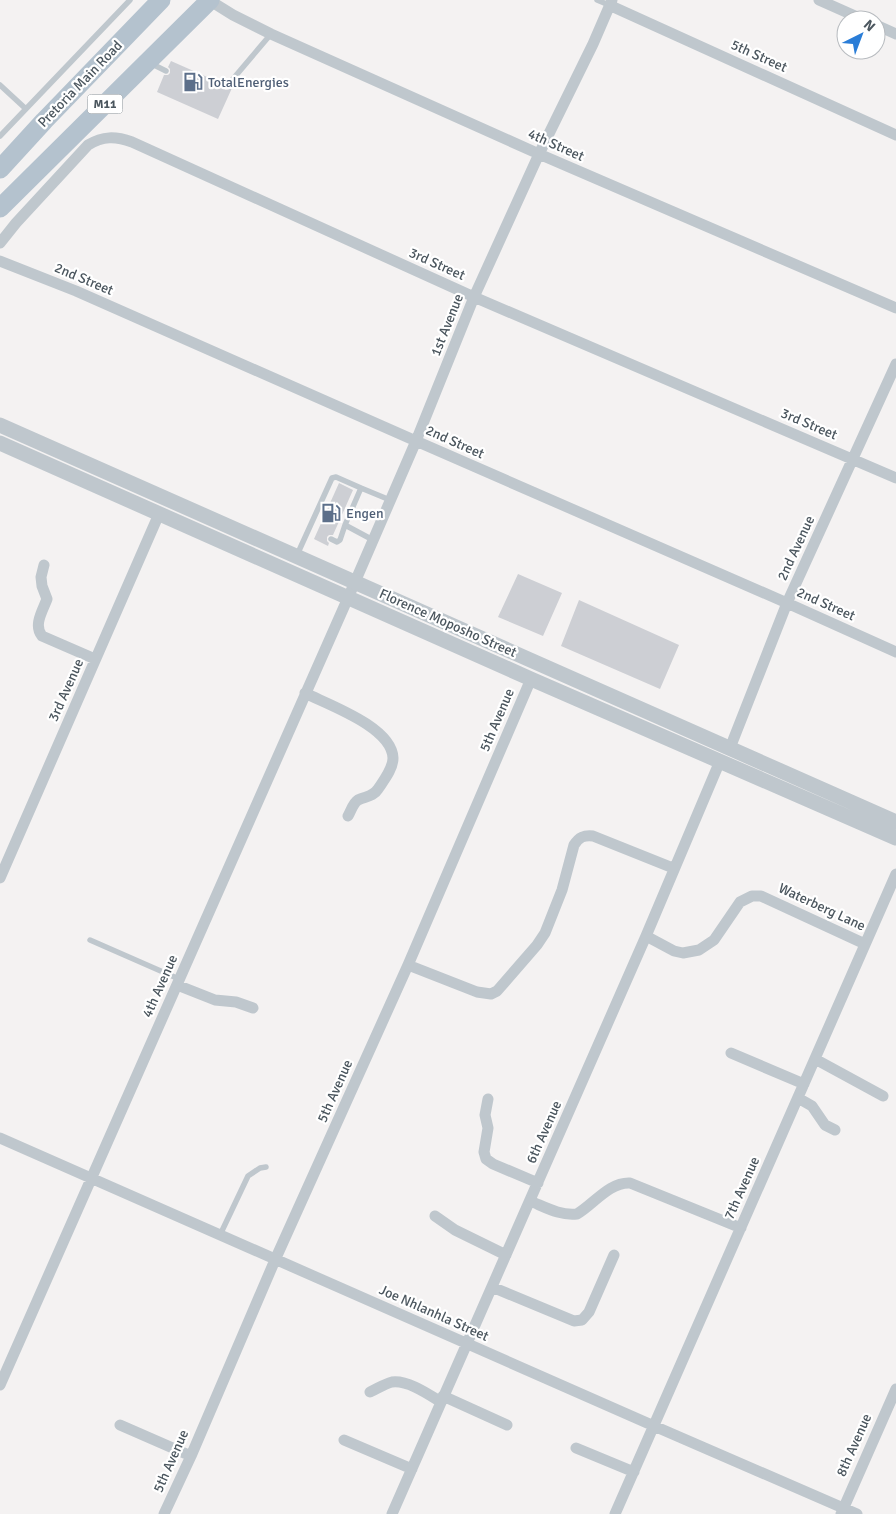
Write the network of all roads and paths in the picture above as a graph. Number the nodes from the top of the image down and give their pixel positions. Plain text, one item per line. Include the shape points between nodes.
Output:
1 (130, 0) edge
2 (161, 0) edge
3 (210, 0) edge
4 (597, 0) edge
5 (819, 0) edge
6 (611, 3) edge
7 (842, 10) edge
8 (271, 34) junction
9 (148, 62) junction
10 (166, 71) dead end
11 (0, 85) edge
12 (227, 86) dead end
13 (26, 109) junction
14 (896, 134) edge
15 (0, 136) edge
16 (539, 154) junction
17 (0, 169) edge
18 (0, 208) edge
19 (0, 243) edge
20 (0, 262) edge
21 (474, 297) junction
22 (896, 308) edge
23 (896, 364) edge
24 (0, 424) edge
25 (416, 441) junction
26 (0, 443) edge
27 (854, 459) junction
28 (896, 478) edge
29 (361, 488) junction
30 (390, 500) junction
31 (159, 514) junction
32 (345, 525) junction
33 (309, 530) junction
34 (317, 533) dead end
35 (331, 539) dead end
36 (373, 540) junction
37 (296, 556) junction
38 (44, 565) dead end
39 (355, 582) junction
40 (347, 598) junction
41 (788, 603) junction
42 (896, 652) edge
43 (95, 659) junction
44 (531, 679) junction
45 (305, 693) junction
46 (730, 748) junction
47 (720, 761) junction
48 (348, 816) dead end
49 (896, 822) edge
50 (896, 838) edge
51 (673, 868) junction
52 (896, 874) edge
53 (0, 878) edge
54 (646, 936) junction
55 (90, 940) dead end
56 (865, 944) junction
57 (408, 965) junction
58 (178, 982) junction
59 (252, 1008) dead end
60 (731, 1053) dead end
61 (815, 1059) junction
62 (804, 1084) junction
63 (883, 1096) dead end
64 (798, 1098) junction
65 (488, 1099) dead end
66 (835, 1130) dead end
67 (0, 1138) edge
68 (266, 1167) dead end
69 (92, 1177) junction
70 (538, 1183) junction
71 (530, 1201) junction
72 (435, 1216) dead end
73 (741, 1228) junction
74 (220, 1235) junction
75 (506, 1255) junction
76 (614, 1255) dead end
77 (275, 1260) junction
78 (492, 1287) junction
79 (467, 1343) junction
80 (0, 1385) edge
81 (896, 1389) edge
82 (370, 1392) dead end
83 (442, 1399) junction
84 (120, 1425) dead end
85 (507, 1425) dead end
86 (654, 1426) junction
87 (344, 1440) dead end
88 (576, 1448) dead end
89 (191, 1456) junction
90 (412, 1469) junction
91 (634, 1472) junction
92 (842, 1511) edge
93 (164, 1514) edge
94 (392, 1514) edge
95 (616, 1514) edge
96 (857, 1514) edge

1 - 13 lane
2 - 17 main road, Pretoria Main Road / M11
3 - 8 street, 4th Street
3 - 9 main road, M11
4 - 6 lane
5 - 7 street
6 - 14 street, 5th Street
6 - 16 street, 1st Avenue
8 - 12 lane
8 - 16 street, 4th Street
9 - 10 lane
9 - 18 main road, M11
11 - 13 lane
13 - 15 lane
16 - 21 street, 1st Avenue
16 - 22 street, 4th Street
19 - 21 street, 3rd Street via 88,145 109,137 121,138
20 - 25 street, 2nd Street via 76,291
21 - 25 street, 1st Avenue
21 - 27 street, 3rd Street
23 - 27 street, 2nd Avenue
24 - 37 street, Florence Moposho Street
25 - 30 street, 1st Avenue
25 - 41 street, 2nd Street
26 - 31 street, Florence Moposho Street
27 - 28 street, 3rd Street
27 - 41 street, 2nd Avenue
29 - 30 lane
29 - 32 lane
29 - 33 lane via 332,478
30 - 36 street, 1st Avenue
31 - 40 street, Florence Moposho Street
31 - 43 street, 3rd Avenue
32 - 35 lane via 340,540
32 - 36 lane
33 - 34 lane
33 - 37 lane
36 - 39 street, 1st Avenue
37 - 39 street, Florence Moposho Street
38 - 43 street via 41,577 47,598 37,626 38,632
39 - 40 street, 1st Avenue
39 - 46 street, Florence Moposho Street
40 - 44 street, Florence Moposho Street
40 - 45 street, 4th Avenue
41 - 42 street, 2nd Street
41 - 46 street, 2nd Avenue
43 - 53 street, 3rd Avenue
44 - 47 street, Florence Moposho Street
44 - 57 street, 5th Avenue
45 - 48 street via 366,722 384,738 393,757 390,770 377,792 357,801
45 - 58 street, 4th Avenue
46 - 49 street, Florence Moposho Street
47 - 50 street, Florence Moposho Street
47 - 51 street, 6th Avenue
51 - 54 street, 6th Avenue
51 - 57 street via 593,836 582,836 574,845 562,890 545,933 497,992 477,992
52 - 56 street, 7th Avenue
54 - 56 street, Waterberg Lane via 683,953 699,950 714,940 740,902 761,896
54 - 70 street, 6th Avenue
55 - 58 lane
56 - 61 street, 7th Avenue
57 - 77 street, 5th Avenue
58 - 59 street via 215,1000
58 - 69 street, 4th Avenue
60 - 62 street
61 - 62 street, 7th Avenue
61 - 63 street
62 - 64 street, 7th Avenue
64 - 66 street via 812,1106 824,1124
64 - 73 street, 7th Avenue
65 - 70 street via 486,1159
67 - 69 street, Joe Nhlanhla Street
68 - 74 lane via 254,1170 248,1176
69 - 74 street, Joe Nhlanhla Street
69 - 80 street, 4th Avenue
70 - 71 street, 6th Avenue
71 - 73 street via 559,1213 577,1214 616,1186 630,1183
71 - 75 street, 6th Avenue
72 - 75 street via 455,1230
73 - 86 street, 7th Avenue
74 - 77 street, Joe Nhlanhla Street
75 - 78 street, 6th Avenue
76 - 78 street via 589,1312 582,1320 574,1321
77 - 79 street, Joe Nhlanhla Street
77 - 89 street, 5th Avenue
78 - 79 street, 6th Avenue
79 - 83 street, 6th Avenue
79 - 86 street, Joe Nhlanhla Street
81 - 92 street, 8th Avenue
82 - 83 street via 386,1384 401,1382
83 - 85 street
83 - 90 street, 6th Avenue
84 - 89 street
86 - 91 street, 7th Avenue
86 - 92 street, Joe Nhlanhla Street
87 - 90 street
88 - 91 street
89 - 93 street, 5th Avenue
90 - 94 street, 6th Avenue
91 - 95 street, 7th Avenue
92 - 96 street, Joe Nhlanhla Street

